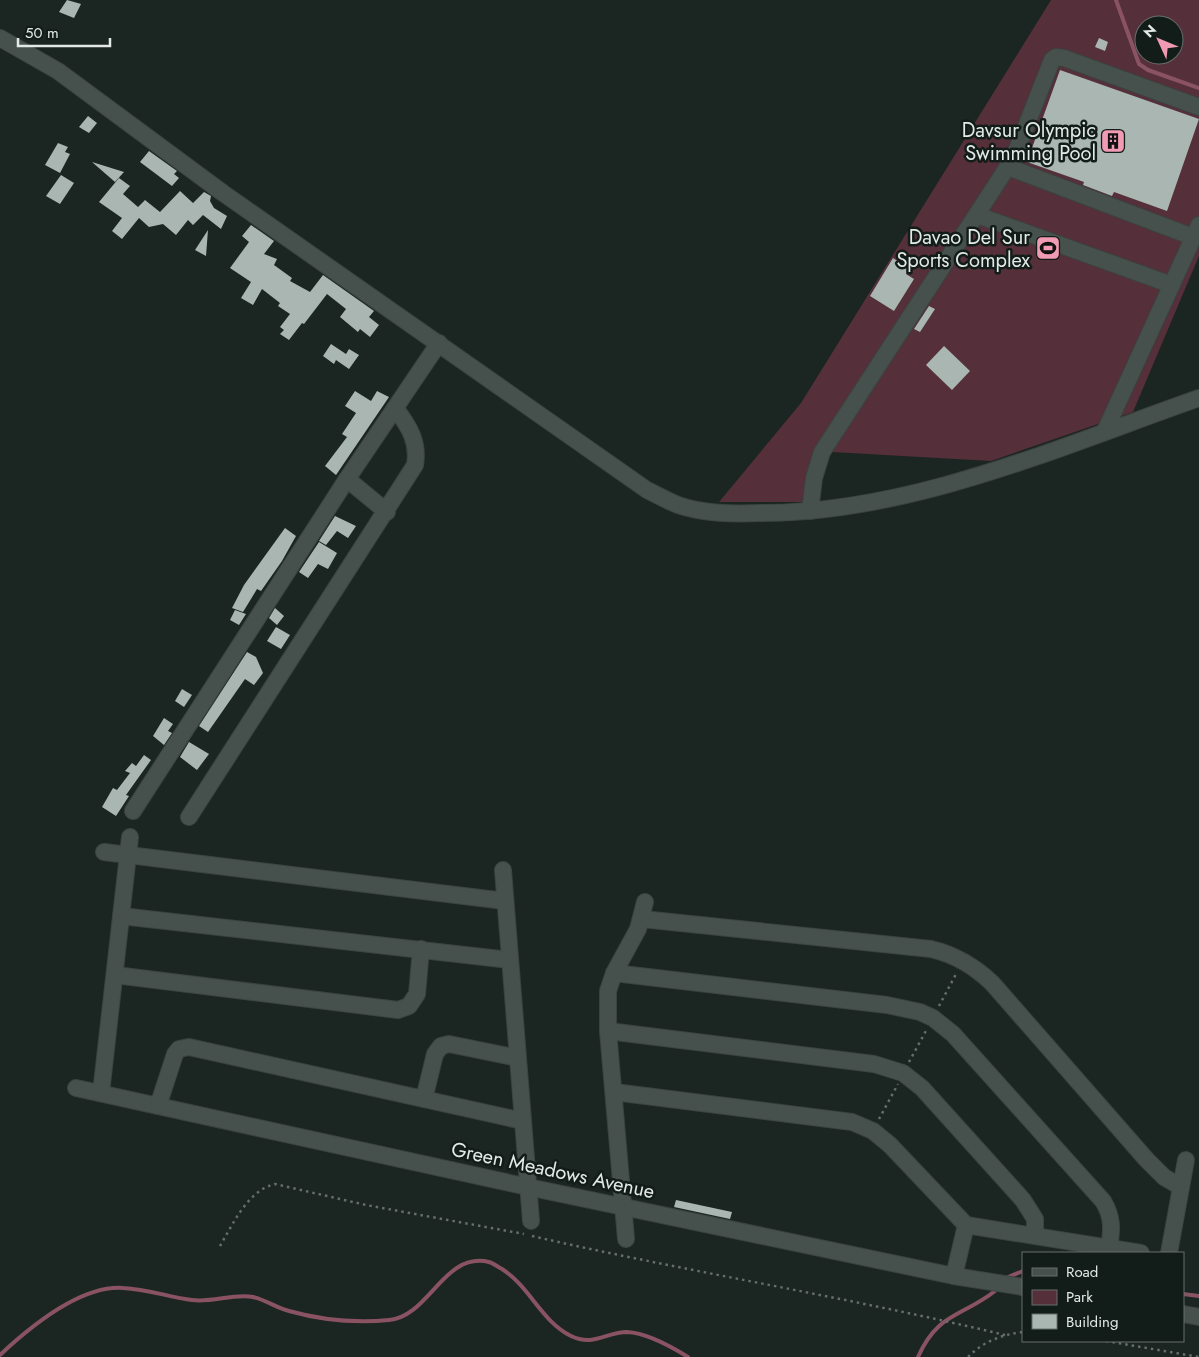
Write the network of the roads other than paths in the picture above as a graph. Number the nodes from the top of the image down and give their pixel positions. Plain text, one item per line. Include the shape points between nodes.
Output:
1 (0, 38) edge
2 (1199, 107) edge
3 (1008, 167) junction
4 (977, 215) junction
5 (1196, 231) edge
6 (1172, 285) junction
7 (439, 343) junction
8 (1199, 398) edge
9 (395, 408) junction
10 (1106, 431) junction
11 (347, 479) junction
12 (810, 511) junction
13 (387, 512) junction
14 (133, 811) dead end
15 (189, 816) dead end
16 (130, 837) dead end
17 (104, 852) dead end
18 (128, 855) junction
19 (503, 870) dead end
20 (506, 901) junction
21 (644, 902) dead end
22 (121, 916) junction
23 (642, 919) junction
24 (421, 950) junction
25 (510, 960) junction
26 (614, 973) junction
27 (114, 975) junction
28 (608, 1031) junction
29 (518, 1058) junction
30 (76, 1088) dead end
31 (614, 1092) junction
32 (101, 1093) junction
33 (424, 1099) junction
34 (158, 1106) junction
35 (523, 1121) junction
36 (1186, 1160) dead end
37 (528, 1187) junction
38 (1181, 1187) junction
39 (623, 1206) junction
40 (531, 1221) dead end
41 (966, 1225) junction
42 (1035, 1236) junction
43 (626, 1239) dead end
44 (1109, 1248) junction
45 (1135, 1252) edge
46 (1169, 1252) edge
47 (954, 1276) junction
48 (1022, 1287) edge
49 (1184, 1314) edge
50 (1199, 1317) edge

1 - 7 street via 58,71 223,193
2 - 3 street via 1056,57 1050,64
3 - 4 street
3 - 5 street
4 - 6 street
4 - 12 street via 822,452 814,478
5 - 6 street
6 - 10 street
7 - 9 street
7 - 12 street via 648,490 678,505 712,512
8 - 10 street
9 - 11 street
9 - 13 street via 410,428 418,452 415,465
10 - 12 street via 916,493
11 - 13 street
11 - 14 street
13 - 15 street
16 - 18 street
17 - 18 street
18 - 20 street
18 - 22 street
19 - 20 street
20 - 25 street
21 - 23 street
22 - 24 street
22 - 27 street
23 - 26 street
23 - 38 street via 931,950 963,960 992,983 1156,1170
24 - 25 street
24 - 27 street via 417,994 409,1006 398,1010
25 - 29 street
26 - 28 street via 608,991
26 - 44 street via 906,1007 933,1018 963,1043 1103,1201 1112,1222
27 - 32 street
28 - 31 street
28 - 42 street via 874,1064 903,1073 932,1097 1023,1200 1035,1219
29 - 33 street via 445,1044 435,1054
29 - 35 street
30 - 32 street, Green Meadows Avenue
31 - 39 street
31 - 41 street via 842,1120 872,1131 897,1152
32 - 34 street, Green Meadows Avenue
33 - 34 street via 184,1047 174,1054
33 - 35 street
34 - 37 street, Green Meadows Avenue
35 - 37 street
36 - 38 street
37 - 39 street, Green Meadows Avenue
37 - 40 street
38 - 46 street
39 - 43 street
39 - 47 street, Green Meadows Avenue
41 - 42 street
41 - 47 street
42 - 44 street
44 - 45 street
47 - 48 street, Green Meadows Avenue
49 - 50 street

